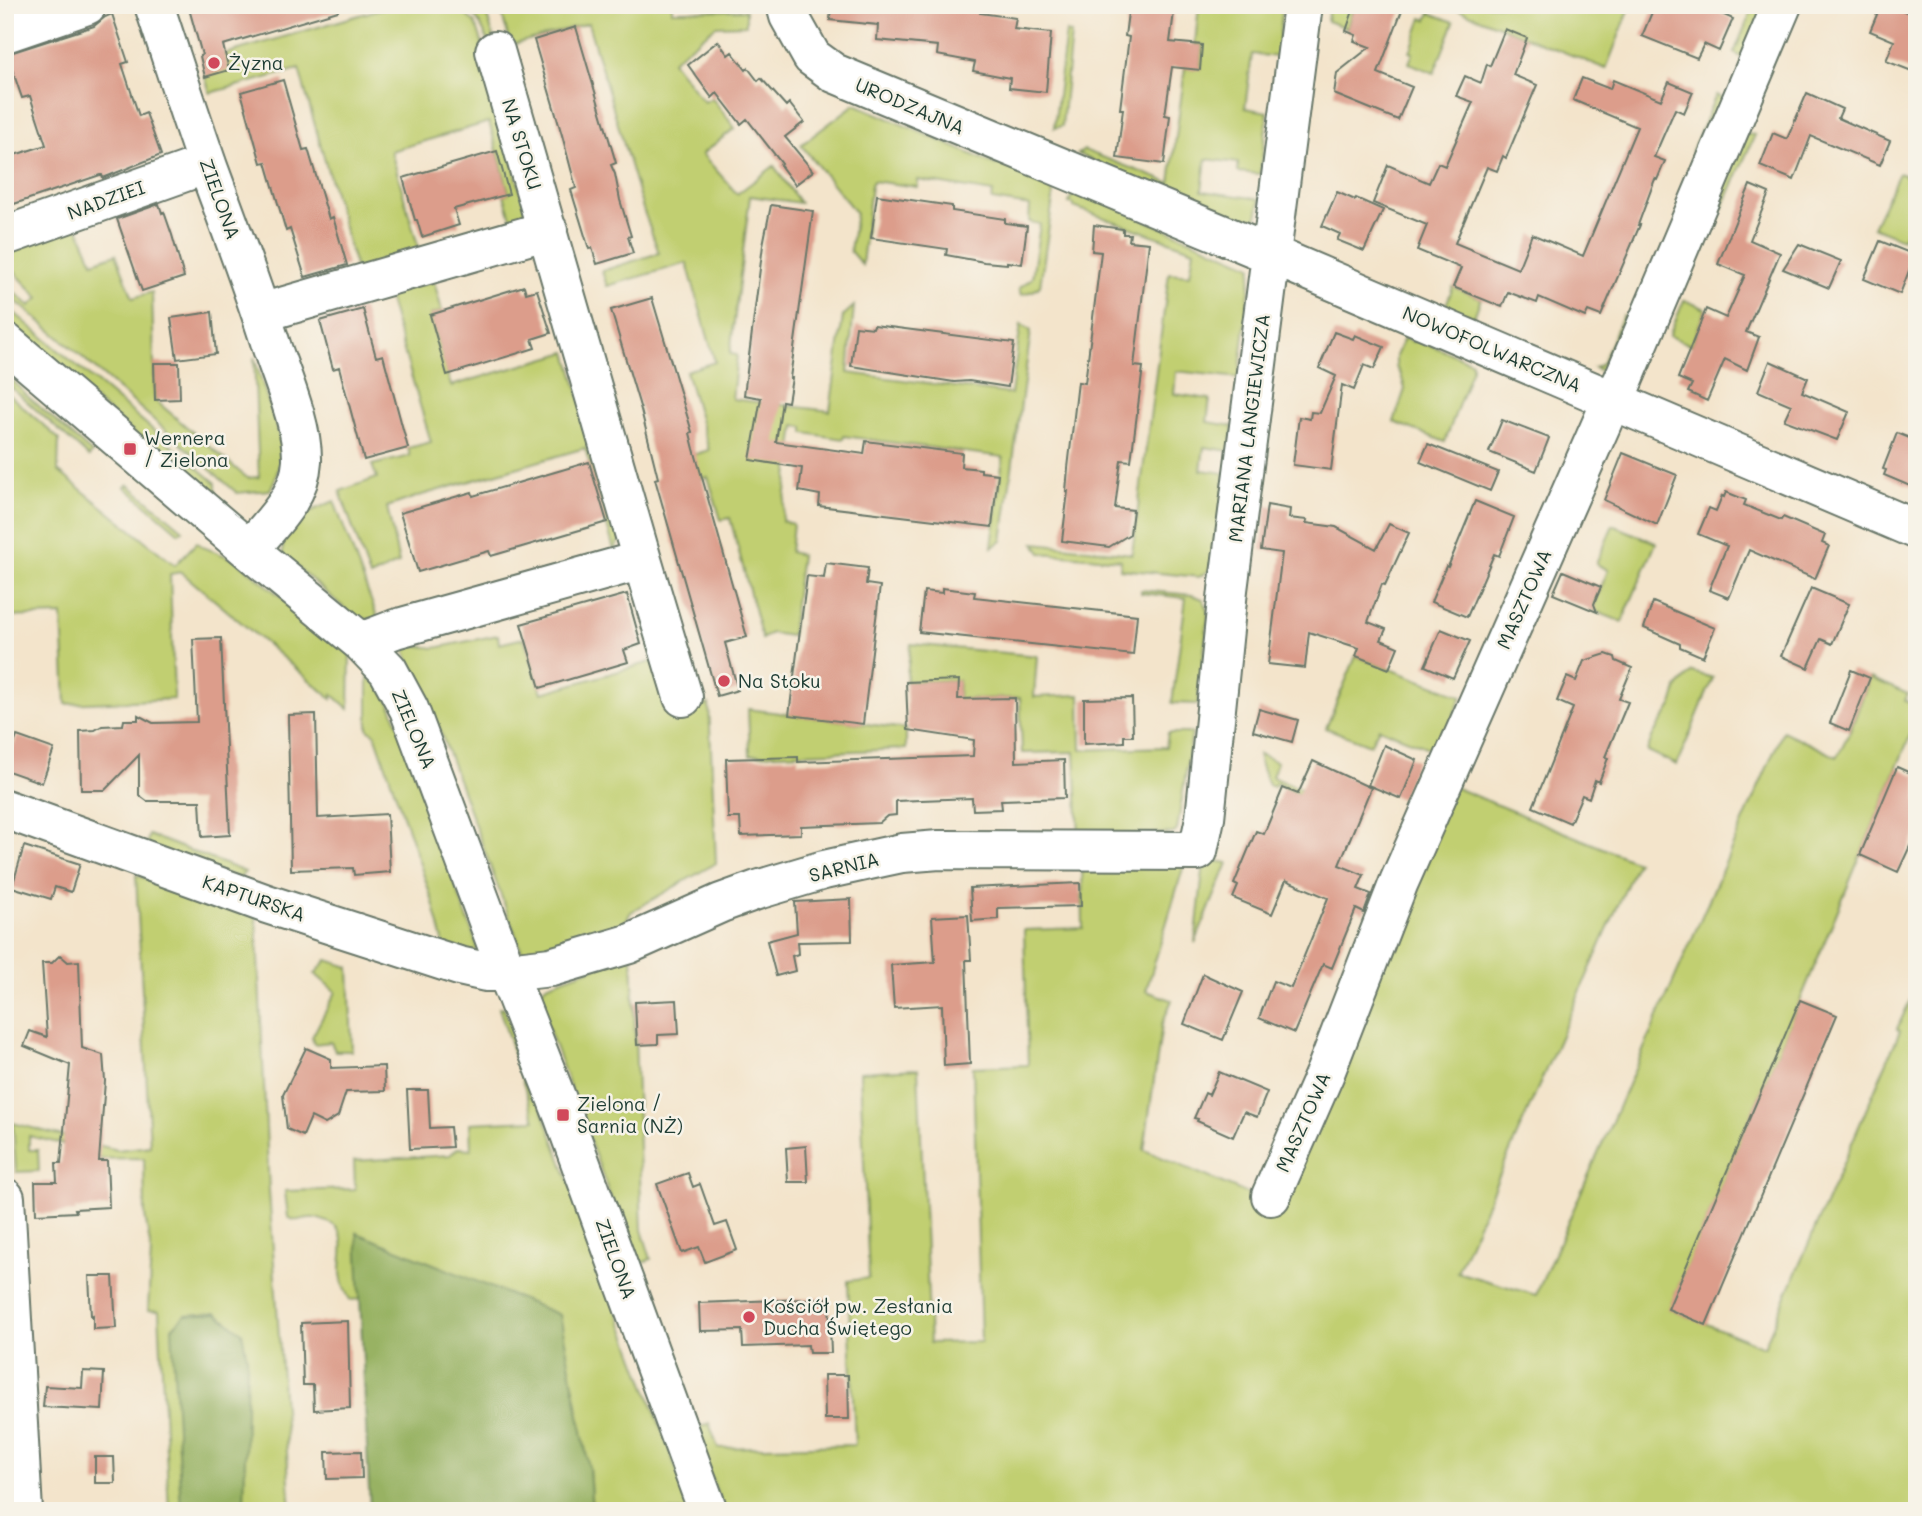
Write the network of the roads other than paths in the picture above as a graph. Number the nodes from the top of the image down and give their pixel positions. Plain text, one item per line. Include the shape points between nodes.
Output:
1 (87, 5) edge
2 (154, 5) edge
3 (786, 5) edge
4 (1303, 5) edge
5 (1782, 5) edge
6 (5, 33) edge
7 (495, 51) dead end
8 (207, 164) junction
9 (1066, 171) joint
10 (548, 230) junction
11 (5, 236) edge
12 (1272, 255) junction
13 (261, 313) junction
14 (5, 342) edge
15 (1612, 400) junction
16 (1917, 530) edge
17 (248, 550) junction
18 (642, 560) junction
19 (361, 642) junction
20 (683, 697) dead end
21 (5, 809) edge
22 (1198, 851) joint
23 (507, 972) junction
24 (1271, 1196) dead end
25 (5, 1198) edge
26 (23, 1511) edge
27 (708, 1511) edge

1 - 6 street
2 - 8 street, ZIELONA
3 - 9 street, URODZAJNA via 812,57 834,74
4 - 12 street, MARIANA LANGIEWICZA
5 - 15 street, MASZTOWA
7 - 10 street, NA STOKU
8 - 11 street, NADZIEI
8 - 13 street, ZIELONA
9 - 12 street, NOWOFOLWARCZNA
10 - 13 street
10 - 18 street, NA STOKU
12 - 15 street, NOWOFOLWARCZNA
12 - 22 street, MARIANA LANGIEWICZA
13 - 17 street, ZIELONA via 298,427 302,462 298,486 288,503
14 - 17 street
15 - 16 street, NOWOFOLWARCZNA
15 - 24 street, MASZTOWA via 1404,870 1325,1073
17 - 19 street, ZIELONA
18 - 19 street
18 - 20 street, NA STOKU
19 - 23 street, ZIELONA via 388,670 409,709
21 - 23 street, KAPTURSKA via 459,966
22 - 23 street, SARNIA via 902,853 757,890 629,944 551,967
23 - 27 street, ZIELONA
25 - 26 street

